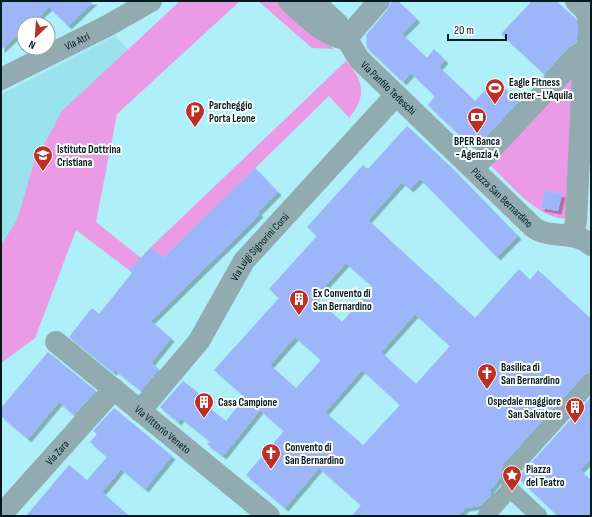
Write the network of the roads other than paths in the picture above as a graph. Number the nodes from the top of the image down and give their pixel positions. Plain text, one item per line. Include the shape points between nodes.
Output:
1 (152, 1) edge
2 (289, 1) edge
3 (313, 1) edge
4 (379, 1) edge
5 (576, 1) edge
6 (591, 27) edge
7 (346, 39) junction
8 (586, 54) junction
9 (1, 79) edge
10 (396, 95) junction
11 (473, 169) junction
12 (582, 240) edge
13 (56, 342) dead end
14 (591, 382) edge
15 (114, 389) junction
16 (140, 411) junction
17 (510, 489) junction
18 (1, 515) edge
19 (269, 516) edge
20 (486, 516) edge
21 (539, 516) edge

1 - 9 street, Via Atri
2 - 7 street via 322,30
3 - 7 street, Via Panfilo Tedeschi via 337,23
4 - 7 street
5 - 6 street via 586,11
6 - 8 street, Piazza San Bernardino
7 - 10 street, Via Panfilo Tedeschi via 356,56
8 - 11 street, Piazza San Bernardino via 578,56
8 - 12 street, Piazza San Bernardino via 576,221
10 - 11 street, Via Panfilo Tedeschi
10 - 16 street, Via Luigi Signorini Corsi via 244,261 199,341
11 - 12 street, Piazza San Bernardino via 536,229
13 - 15 street, Via Vittorio Veneto
14 - 17 street via 510,471
15 - 16 street, Via Vittorio Veneto
15 - 18 street, Via Zara
16 - 19 street, Via Vittorio Veneto
17 - 20 street
17 - 21 street

